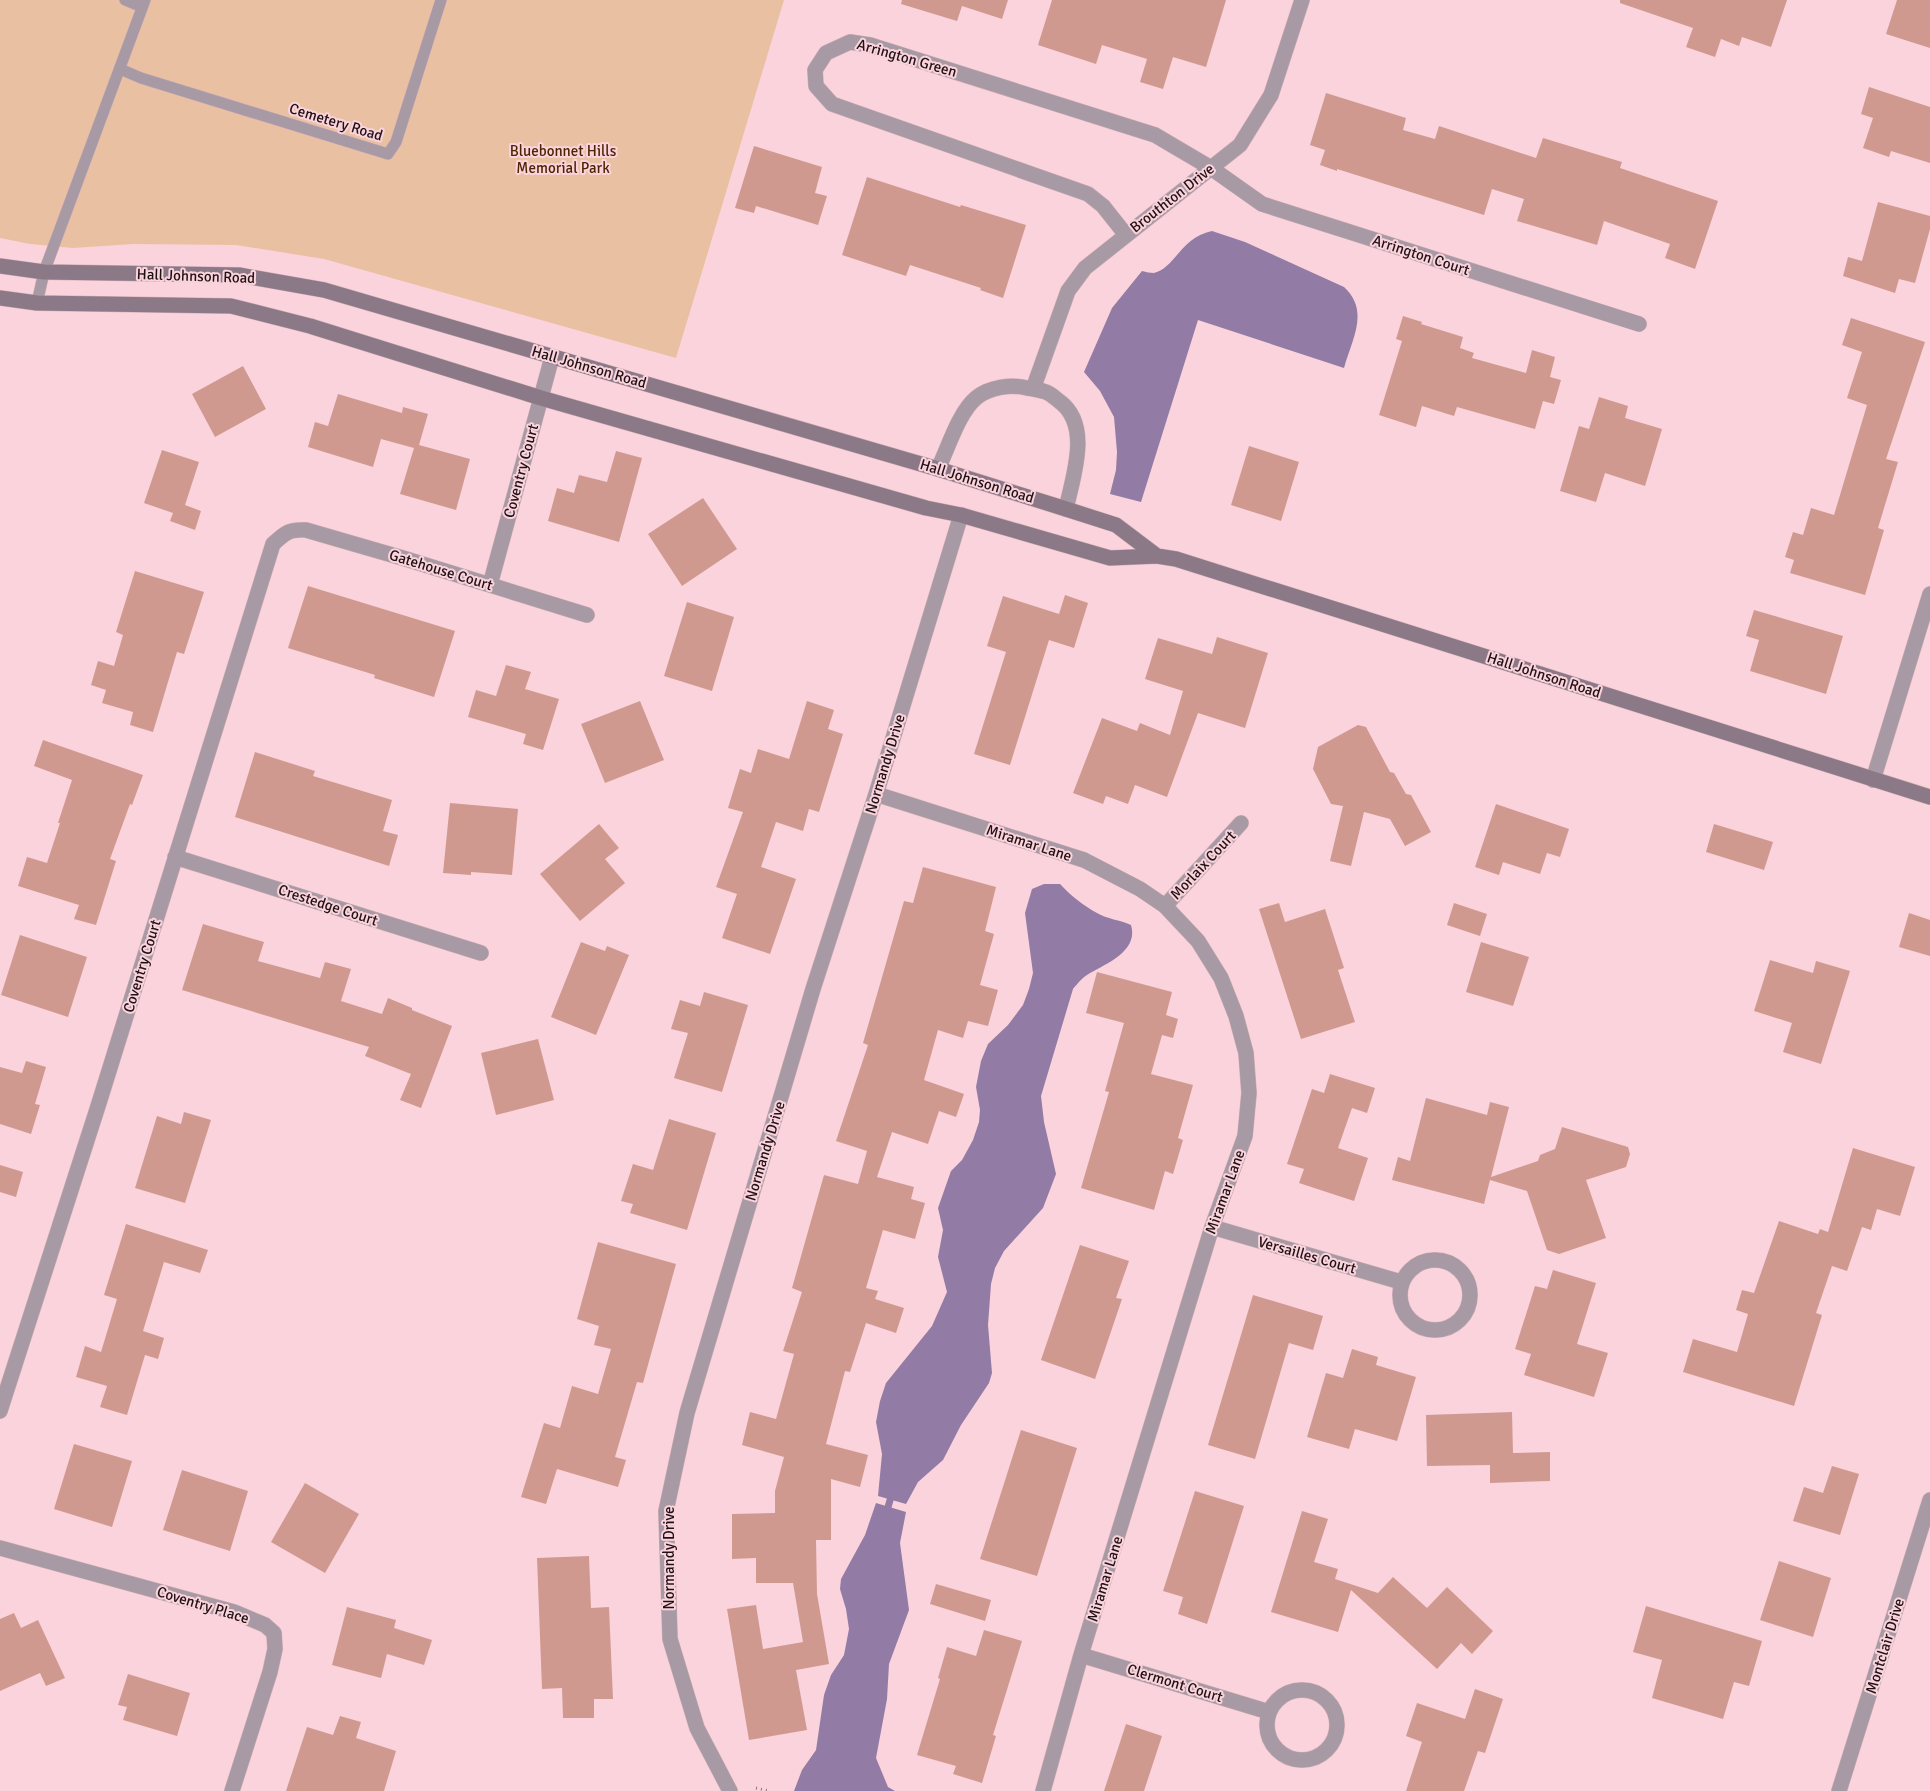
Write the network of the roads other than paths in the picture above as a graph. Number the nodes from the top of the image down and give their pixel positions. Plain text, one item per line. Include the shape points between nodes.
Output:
1 (125, 0) edge
2 (441, 0) edge
3 (1302, 0) edge
4 (144, 4) edge
5 (120, 69) junction
6 (1211, 168) junction
7 (1126, 235) junction
8 (0, 266) edge
9 (44, 272) junction
10 (0, 298) edge
11 (37, 304) junction
12 (1639, 324) dead end
13 (552, 357) junction
14 (1033, 389) junction
15 (541, 398) junction
16 (938, 468) junction
17 (1066, 509) junction
18 (961, 515) junction
19 (294, 530) joint
20 (1157, 556) junction
21 (490, 585) junction
22 (1930, 594) edge
23 (587, 615) dead end
24 (1873, 780) junction
25 (876, 794) junction
26 (1930, 798) edge
27 (1241, 823) dead end
28 (176, 857) junction
29 (1165, 906) junction
30 (481, 953) dead end
31 (1212, 1227) junction
32 (1401, 1282) junction
33 (0, 1411) edge
34 (1930, 1500) edge
35 (0, 1548) edge
36 (1082, 1655) junction
37 (1268, 1712) junction
38 (232, 1791) edge
39 (730, 1791) edge
40 (1043, 1791) edge
41 (1839, 1791) edge

1 - 4 lane
2 - 5 lane, Cemetery Road via 396,142 388,154
3 - 6 street, Brouthton Drive via 1271,95 1240,146
4 - 5 lane
5 - 9 lane
6 - 7 street, Brouthton Drive
6 - 7 street, Arrington Green via 1155,134 870,45 850,42 826,53 814,70 816,86 832,104 1088,194 1103,206
6 - 12 street, Arrington Court via 1262,204
7 - 14 street, Brouthton Drive via 1085,268 1068,291
8 - 9 main road, Hall Johnson Road
9 - 11 lane
9 - 13 main road, Hall Johnson Road via 239,275 324,290
10 - 11 main road, Hall Johnson Road
11 - 15 main road, Hall Johnson Road via 231,306 310,326
13 - 15 street, Coventry Court
13 - 16 main road, Hall Johnson Road
14 - 16 street via 1002,387 976,398 965,412
14 - 17 street via 1048,392 1066,406 1076,427 1078,451
15 - 18 main road, Hall Johnson Road via 926,508
15 - 21 street, Coventry Court
16 - 17 main road, Hall Johnson Road
17 - 20 main road, Hall Johnson Road via 1116,525
18 - 20 main road, Hall Johnson Road via 1110,558
18 - 25 street, Normandy Drive
19 - 21 street, Gatehouse Court via 306,530 388,553
19 - 28 street, Coventry Court via 286,532 273,544
20 - 24 main road, Hall Johnson Road via 1176,559
21 - 23 street, Gatehouse Court
22 - 24 street
24 - 26 main road, Hall Johnson Road
25 - 29 street, Miramar Lane via 1084,860
25 - 39 street, Normandy Drive via 813,989 687,1412 666,1511 670,1639 698,1728
27 - 29 street, Morlaix Court
28 - 30 street, Crestedge Court
28 - 33 street, Coventry Court
29 - 31 street, Miramar Lane via 1198,941 1220,978 1236,1016 1246,1053 1249,1094 1245,1136
31 - 32 street, Versailles Court
31 - 36 street, Miramar Lane
32 - 32 street via 1419,1263 1444,1261 1465,1276 1470,1288 1470,1301 1465,1314 1456,1323 1445,1329 1431,1330 1408,1318 1399,1295
34 - 41 street, Montclair Drive
35 - 38 street, Coventry Place via 234,1612 265,1625 274,1633 275,1649 270,1672
36 - 37 street, Clermont Court
36 - 40 street, Miramar Lane
37 - 37 street via 1286,1693 1298,1689 1312,1691 1323,1696 1332,1706 1337,1718 1337,1731 1332,1744 1312,1759 1286,1757 1268,1738

